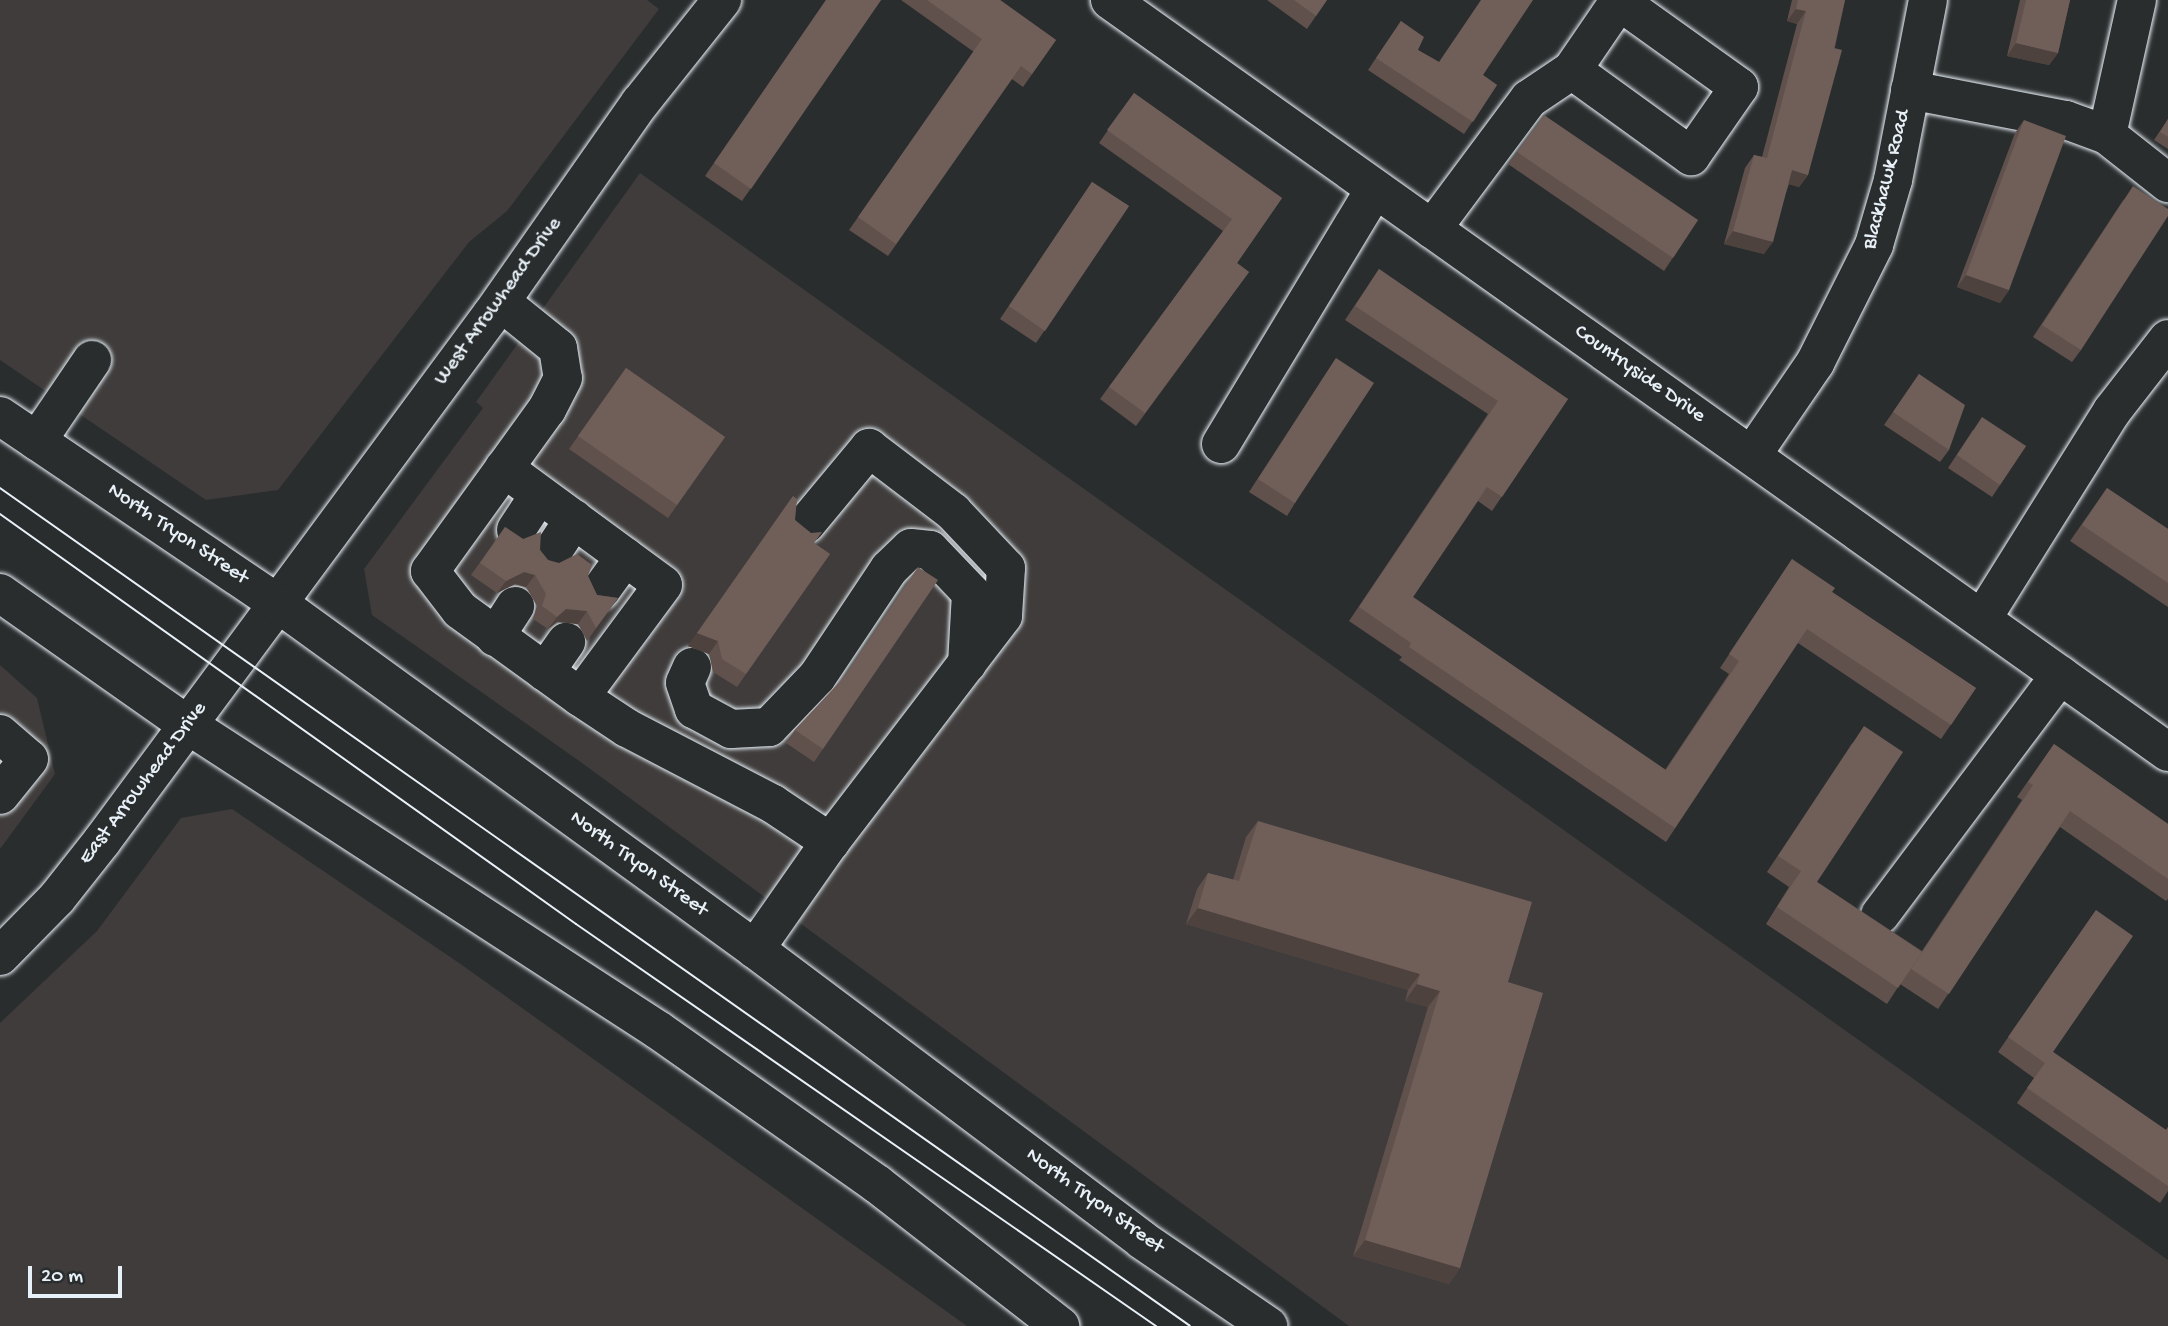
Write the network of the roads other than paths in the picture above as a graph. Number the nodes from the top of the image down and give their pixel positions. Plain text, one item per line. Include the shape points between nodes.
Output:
1 (722, 0) edge
2 (1928, 0) edge
3 (2137, 0) edge
4 (1113, 1) edge
5 (1620, 1) edge
6 (1572, 70) junction
7 (1910, 90) junction
8 (2107, 135) junction
9 (2168, 183) edge
10 (1375, 189) junction
11 (1432, 229) junction
12 (501, 302) junction
13 (2168, 339) edge
14 (92, 360) dead end
15 (0, 416) edge
16 (37, 441) junction
17 (1221, 444) dead end
18 (1752, 455) junction
19 (504, 468) junction
20 (539, 495) junction
21 (574, 519) junction
22 (806, 524) dead end
23 (516, 530) dead end
24 (551, 554) dead end
25 (625, 558) junction
26 (601, 590) dead end
27 (0, 593) edge
28 (279, 604) junction
29 (1982, 619) junction
30 (967, 664) junction
31 (692, 667) dead end
32 (2060, 674) junction
33 (580, 696) junction
34 (188, 725) junction
35 (0, 734) edge
36 (2168, 752) edge
37 (0, 795) edge
38 (830, 842) junction
39 (1880, 915) dead end
40 (755, 949) junction
41 (0, 956) edge
42 (1060, 1326) edge
43 (1268, 1326) edge

1 - 12 street, West Arrowhead Drive via 640,103
2 - 7 street, Blackhawk Road
3 - 8 street
4 - 10 street, Countryside Drive
5 - 6 street
5 - 6 street via 1739,87 1691,156
6 - 11 street via 1529,99
7 - 8 street via 2066,120
7 - 18 street, Blackhawk Road via 1893,180 1862,276 1815,363
8 - 9 street
10 - 11 street, Countryside Drive
10 - 17 street
11 - 18 street, Countryside Drive
12 - 19 street via 558,348 564,379
12 - 28 street, West Arrowhead Drive
13 - 29 street via 2112,411
14 - 16 street
15 - 16 street, North Tryon Street
16 - 28 street, North Tryon Street
18 - 29 street, Countryside Drive
19 - 20 street
19 - 33 street via 429,571 555,657
20 - 21 street
20 - 23 street
21 - 24 street
21 - 25 street
22 - 30 street via 869,448 953,512 1006,568 1003,616
25 - 26 street
25 - 33 street via 663,585
27 - 34 street
28 - 34 street, East Arrowhead Drive
28 - 40 street, North Tryon Street
29 - 32 street, Countryside Drive
30 - 31 street via 971,593 930,550 911,548 889,569 817,677 769,727 731,729 694,709 685,684
30 - 38 street
32 - 36 street, Countryside Drive
32 - 39 street
33 - 38 street via 627,728 773,804
34 - 41 street, East Arrowhead Drive via 57,898
34 - 42 street via 658,1030 877,1184
35 - 37 street via 29,759
38 - 40 street
40 - 43 street, North Tryon Street via 1131,1231

